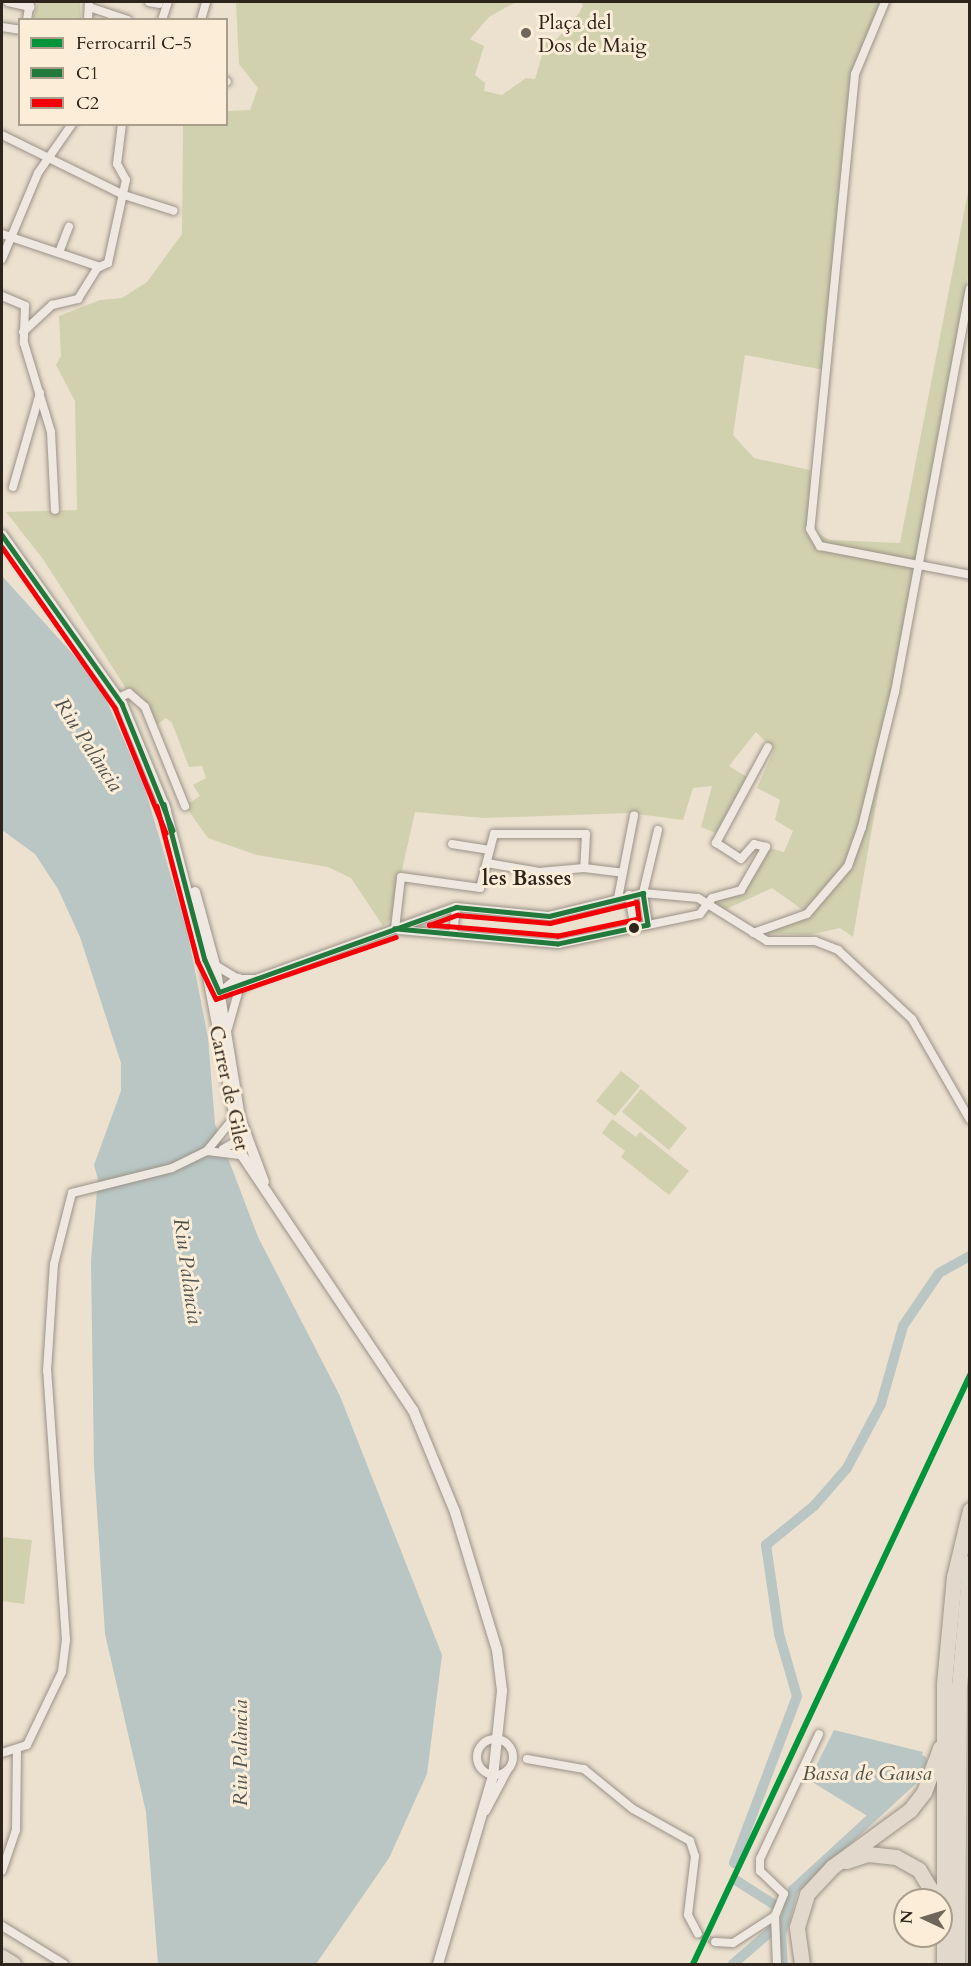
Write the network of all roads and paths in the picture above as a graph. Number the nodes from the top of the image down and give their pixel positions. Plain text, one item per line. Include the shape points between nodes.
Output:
1 (8, 2) edge
2 (149, 2) edge
3 (206, 2) edge
4 (885, 2) edge
5 (163, 3) edge
6 (30, 4) edge
7 (89, 4) edge
8 (124, 18) edge
9 (162, 18) edge
10 (202, 18) edge
11 (2, 27) edge
12 (18, 30) edge
13 (71, 126) edge
14 (122, 126) edge
15 (3, 139) edge
16 (48, 162) junction
17 (124, 195) junction
18 (174, 211) dead end
19 (69, 227) dead end
20 (6, 235) edge
21 (60, 250) junction
22 (2, 259) edge
23 (100, 267) junction
24 (969, 289) edge
25 (2, 296) edge
26 (23, 332) junction
27 (40, 393) junction
28 (13, 487) dead end
29 (55, 510) dead end
30 (2, 534) edge
31 (916, 563) junction
32 (969, 575) edge
33 (118, 698) junction
34 (768, 747) dead end
35 (185, 806) dead end
36 (634, 816) dead end
37 (658, 830) dead end
38 (452, 844) dead end
39 (490, 850) junction
40 (487, 863) junction
41 (584, 868) junction
42 (622, 873) junction
43 (643, 892) junction
44 (629, 896) junction
45 (618, 898) junction
46 (708, 906) junction
47 (456, 907) junction
48 (648, 926) junction
49 (635, 928) junction
50 (395, 929) junction
51 (453, 933) junction
52 (753, 933) junction
53 (210, 962) junction
54 (239, 984) junction
55 (219, 992) junction
56 (226, 1040) junction
57 (220, 1054) junction
58 (231, 1066) junction
59 (231, 1120) junction
60 (969, 1120) edge
61 (218, 1137) junction
62 (237, 1141) junction
63 (223, 1149) junction
64 (207, 1151) junction
65 (242, 1155) junction
66 (257, 1167) junction
67 (274, 1204) junction
68 (969, 1510) edge
69 (969, 1563) edge
70 (945, 1732) junction
71 (819, 1734) dead end
72 (499, 1740) junction
73 (2, 1752) edge
74 (17, 1752) junction
75 (513, 1753) junction
76 (527, 1759) junction
77 (509, 1769) junction
78 (493, 1776) junction
79 (484, 1814) junction
80 (832, 1867) junction
81 (2, 1871) edge
82 (930, 1888) edge
83 (775, 1916) junction
84 (2, 1926) edge
85 (698, 1934) dead end
86 (715, 1942) tunnel mouth
87 (941, 1948) edge
88 (2, 1957) edge
89 (13, 1965) edge
90 (64, 1965) edge
91 (438, 1965) edge
92 (777, 1965) edge
93 (802, 1965) edge
94 (942, 1965) edge
95 (957, 1965) edge

1 - 6 street
2 - 5 street
3 - 10 street
4 - 31 street via 855,74 810,529 820,546
5 - 9 street
7 - 8 street
11 - 12 street
13 - 16 street
14 - 17 street via 117,164 126,180
15 - 16 street
16 - 17 street
16 - 20 street
17 - 18 street via 150,207
17 - 23 street via 111,255
19 - 21 street
20 - 21 street
20 - 22 street
21 - 23 street
23 - 26 street via 78,298 52,305
24 - 31 street
25 - 26 street via 25,306
26 - 27 street
27 - 28 street
27 - 29 street via 51,432
30 - 33 main road, Carrer de Gilet
31 - 32 street
31 - 52 street via 878,776 848,866 807,914
33 - 35 street via 129,693 145,707
33 - 53 main road, Carrer de Gilet via 164,804
34 - 46 street via 716,843 741,859 754,844 766,847 741,890 712,898
36 - 42 street
37 - 43 street
38 - 39 street
39 - 40 street
39 - 41 street via 494,834 586,834
40 - 41 street via 539,872
40 - 50 street via 480,888 402,877
41 - 42 street
42 - 45 street
43 - 44 street
43 - 46 street via 698,898
43 - 48 street
44 - 45 street
44 - 49 street
45 - 47 street via 549,916
46 - 48 street via 700,914
46 - 52 street
47 - 50 street
47 - 51 street
48 - 49 street
49 - 51 street via 558,944
50 - 51 street
50 - 54 street
52 - 60 street via 767,941 815,941 838,951 912,1019
53 - 54 street
53 - 55 main road
53 - 57 main road, Carrer de Gilet
54 - 55 main road
54 - 56 street
55 - 56 main road, Carrer de Gilet
55 - 57 main road
56 - 58 main road, Carrer de Gilet
57 - 59 main road, Carrer de Gilet
58 - 62 street
58 - 66 main road, Carrer de Gilet via 240,1118
59 - 61 street
59 - 62 main road, Carrer de Gilet
61 - 62 street
61 - 64 street
62 - 63 street
62 - 65 main road, Carrer de Gilet
62 - 66 street
63 - 64 street
63 - 65 street
64 - 74 street via 172,1168 72,1193 54,1264 47,1371 66,1640 62,1672 44,1718
65 - 67 main road, Carrer de Gilet
66 - 67 main road, Carrer de Gilet
67 - 72 main road via 413,1410 435,1457 497,1650 502,1691
68 - 70 highway via 954,1577
69 - 95 highway via 959,1686
70 - 80 highway via 928,1782 910,1810
70 - 94 highway
71 - 83 street via 760,1860 760,1871 784,1894
72 - 75 street
72 - 78 main road
72 - 78 street via 482,1745 477,1754 483,1771
73 - 74 street
74 - 81 street via 16,1830
75 - 76 street
75 - 77 street
76 - 77 street
76 - 85 street via 584,1769 633,1809 690,1841 696,1856 688,1915
77 - 78 street
77 - 79 street
78 - 79 main road
79 - 91 main road
80 - 82 highway via 868,1854 896,1857 919,1870
80 - 93 highway via 800,1910
83 - 86 street via 733,1943
83 - 92 street
84 - 90 street
87 - 94 highway
88 - 89 highway

